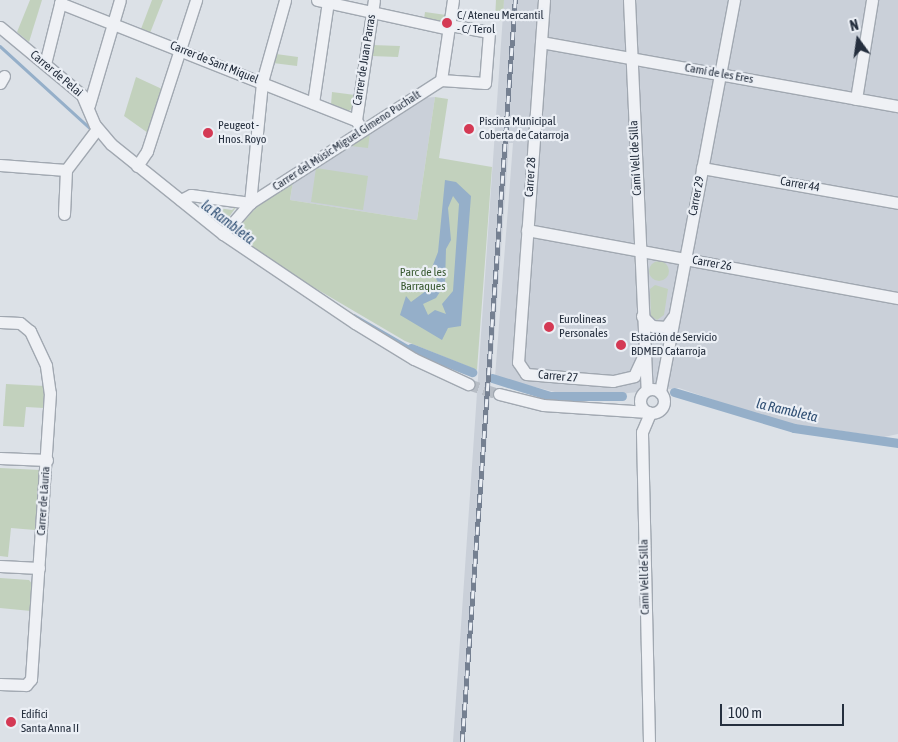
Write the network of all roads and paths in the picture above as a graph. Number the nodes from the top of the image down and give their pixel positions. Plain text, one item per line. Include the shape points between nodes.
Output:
1 (120, 0) edge
2 (196, 0) edge
3 (286, 0) edge
4 (374, 0) edge
5 (453, 0) edge
6 (544, 0) edge
7 (629, 0) edge
8 (734, 0) edge
9 (872, 0) edge
10 (322, 1) edge
11 (61, 2) edge
12 (372, 12) junction
13 (113, 24) junction
14 (0, 26) edge
15 (449, 27) junction
16 (541, 42) junction
17 (181, 50) junction
18 (631, 58) junction
19 (44, 64) junction
20 (720, 74) junction
21 (442, 80) junction
22 (262, 82) junction
23 (856, 99) junction
24 (313, 103) junction
25 (89, 105) junction
26 (898, 106) edge
27 (359, 125) junction
28 (97, 129) junction
29 (107, 139) junction
30 (90, 140) junction
31 (0, 166) edge
32 (138, 166) junction
33 (702, 168) junction
34 (66, 170) junction
35 (181, 200) junction
36 (250, 203) junction
37 (898, 203) edge
38 (64, 214) dead end
39 (527, 230) junction
40 (223, 234) junction
41 (640, 248) junction
42 (685, 259) junction
43 (898, 298) edge
44 (642, 316) junction
45 (674, 317) junction
46 (0, 322) edge
47 (645, 352) junction
48 (518, 353) joint
49 (613, 381) junction
50 (468, 384) tunnel mouth
51 (660, 392) junction
52 (499, 394) tunnel mouth
53 (643, 395) junction
54 (621, 413) junction
55 (649, 413) junction
56 (0, 458) edge
57 (47, 460) junction
58 (0, 566) edge
59 (39, 568) junction
60 (0, 684) edge
61 (648, 742) edge

1 - 13 street
2 - 17 street
3 - 22 street
4 - 12 street, Carrer de Juan Parras
5 - 15 street
6 - 16 street, Carrer 28
7 - 18 street, Camí Vell de Silla
8 - 20 street, Carrer 29
9 - 23 street
10 - 12 street
10 - 24 street
11 - 13 street, Carrer de Sant Miquel
11 - 19 street, Carrer de Sant Miquel
12 - 15 street
12 - 27 street, Carrer de Juan Parras
13 - 17 street, Carrer de Sant Miquel
13 - 25 street
14 - 19 street, Carrer de Pelai
15 - 21 street
15 - 21 street via 489,32 484,83
16 - 18 street, Camí de les Eres
16 - 39 street, Carrer 28
17 - 22 street, Carrer de Sant Miquel
17 - 32 street via 148,151
18 - 20 street, Camí de les Eres
18 - 41 street, Camí Vell de Silla
19 - 25 street, Carrer de Pelai
20 - 23 street, Camí de les Eres
20 - 33 street, Carrer 29
21 - 27 street, Carrer del Músic Miguel Gimeno Puchalt
22 - 24 street, Carrer de Sant Miquel
22 - 36 street
23 - 26 street, Camí de les Eres
24 - 27 street, Carrer de Sant Miquel
25 - 28 street, Carrer de Pelai
27 - 36 street, Carrer del Músic Miguel Gimeno Puchalt
28 - 29 street, Carrer de Pelai
28 - 30 street
29 - 30 street
29 - 32 street, Carrer de Pelai
30 - 34 street
31 - 34 street
32 - 35 street, Carrer de Pelai
33 - 37 street, Carrer 44
33 - 42 street, Carrer 29
34 - 38 street
35 - 36 street via 191,194
35 - 40 street, Carrer de Pelai
36 - 40 street, Carrer del Músic Miguel Gimeno Puchalt
39 - 41 street, Carrer 26
39 - 48 street, Carrer 28
40 - 50 street, Carrer de Pelai via 363,328
41 - 42 street, Carrer 26
41 - 44 street, Camí Vell de Silla
42 - 43 street, Carrer 26
42 - 45 street, Carrer 29
44 - 45 street via 652,326 666,327
44 - 47 street, Camí Vell de Silla
45 - 51 street, Carrer 29
46 - 57 street, Carrer de Làuria via 20,324 34,337 48,373
47 - 49 street, Carrer 27 via 634,376
47 - 53 street, Camí Vell de Silla
48 - 49 street, Carrer 27 via 526,374
49 - 53 street, Carrer 27 via 632,386
51 - 53 street
51 - 55 street, Camí Vell de Silla via 664,405
52 - 54 street via 544,406
53 - 54 street
53 - 55 street
54 - 55 street
55 - 61 street, Camí Vell de Silla via 642,432
56 - 57 street
57 - 59 street, Carrer de Làuria
58 - 59 street
59 - 60 street, Carrer de Làuria via 31,680 26,685

